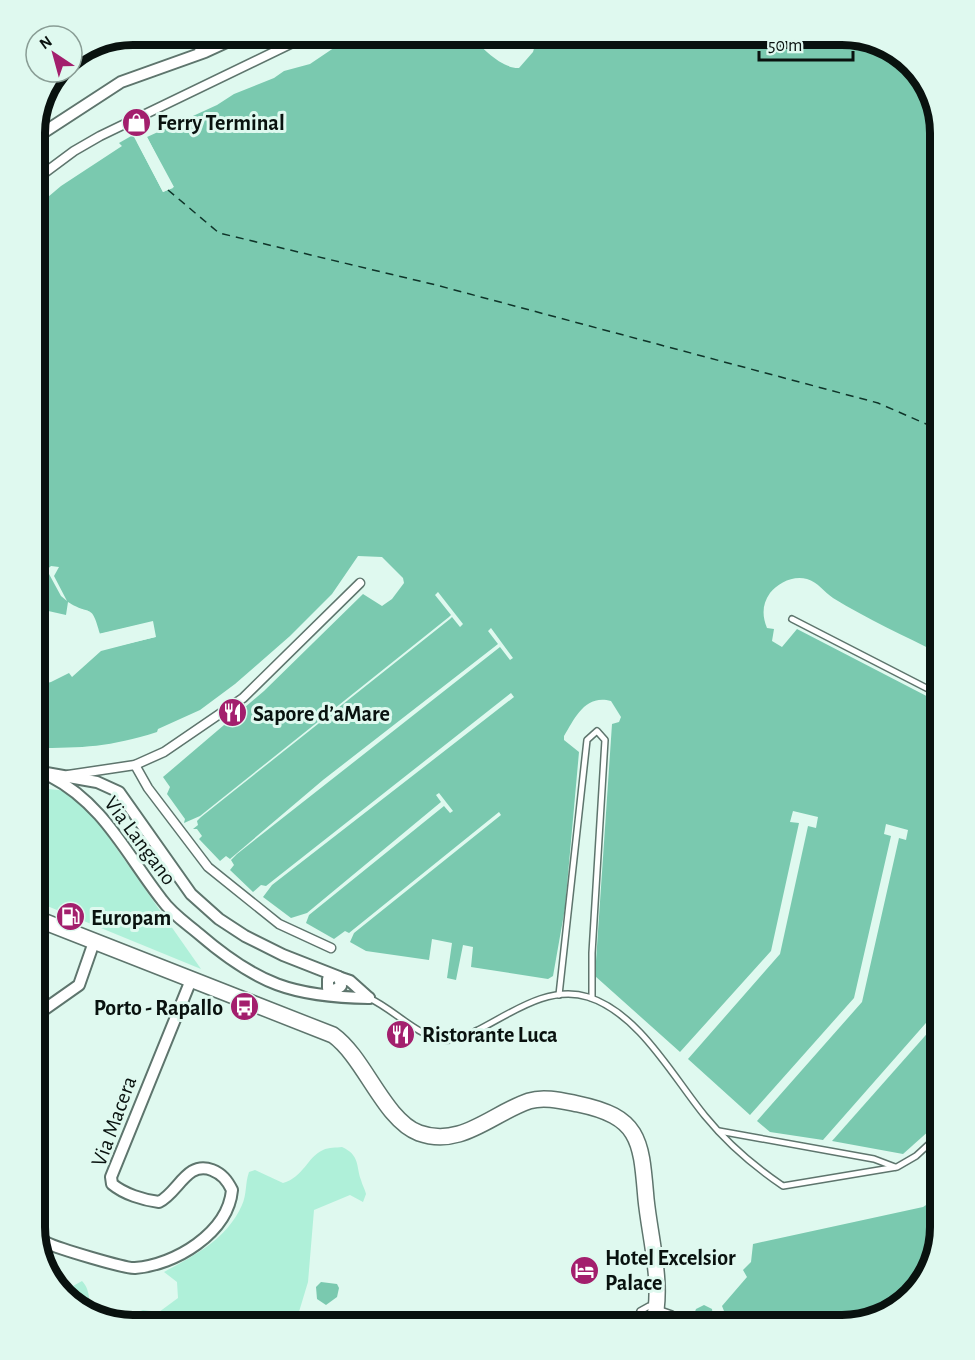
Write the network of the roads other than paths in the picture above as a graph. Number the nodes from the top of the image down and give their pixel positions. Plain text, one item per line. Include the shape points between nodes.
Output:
1 (198, 45) edge
2 (218, 45) edge
3 (286, 45) edge
4 (201, 53) junction
5 (45, 131) edge
6 (45, 173) edge
7 (360, 583) dead end
8 (792, 619) dead end
9 (930, 690) edge
10 (135, 765) junction
11 (45, 774) edge
12 (68, 775) junction
13 (45, 777) edge
14 (45, 922) edge
15 (94, 942) junction
16 (331, 948) dead end
17 (191, 980) junction
18 (334, 980) junction
19 (559, 995) junction
20 (330, 996) junction
21 (369, 998) junction
22 (592, 998) junction
23 (45, 1008) edge
24 (719, 1131) junction
25 (930, 1143) edge
26 (897, 1167) junction
27 (46, 1240) edge
28 (657, 1307) junction
29 (638, 1315) edge
30 (655, 1315) edge
31 (672, 1315) edge

1 - 4 street
2 - 4 street
3 - 6 street via 111,130
4 - 5 street via 121,82
7 - 10 street via 243,698 164,752
8 - 9 lane
10 - 12 street
10 - 16 street via 208,867 279,924
11 - 12 street, Via Langano
12 - 18 street, Via Langano via 119,792 191,894 219,919
13 - 20 street, Via Langano via 71,787 98,810 163,902 223,955 259,977 302,993
14 - 15 main road
15 - 17 main road
15 - 23 street via 79,985
17 - 27 street, Via Macera via 111,1177 112,1184 159,1202 173,1193 186,1175 209,1169 226,1179 232,1190 225,1213 207,1238 194,1248 132,1269
17 - 28 main road via 333,1035 346,1044 379,1094 416,1132 436,1138 451,1137 530,1101 577,1104 621,1118 633,1132 642,1156
18 - 20 street
18 - 21 street, Via Langano via 350,981
19 - 21 lane via 541,997 447,1041 424,1035 396,1012
19 - 22 lane via 575,993
19 - 22 lane via 587,740 597,731 605,740
20 - 21 street, Via Langano
22 - 24 lane via 614,1010 646,1040
24 - 26 lane via 874,1159
24 - 26 lane via 783,1186
25 - 26 lane
28 - 29 lane via 649,1306
28 - 30 main road
28 - 31 lane

